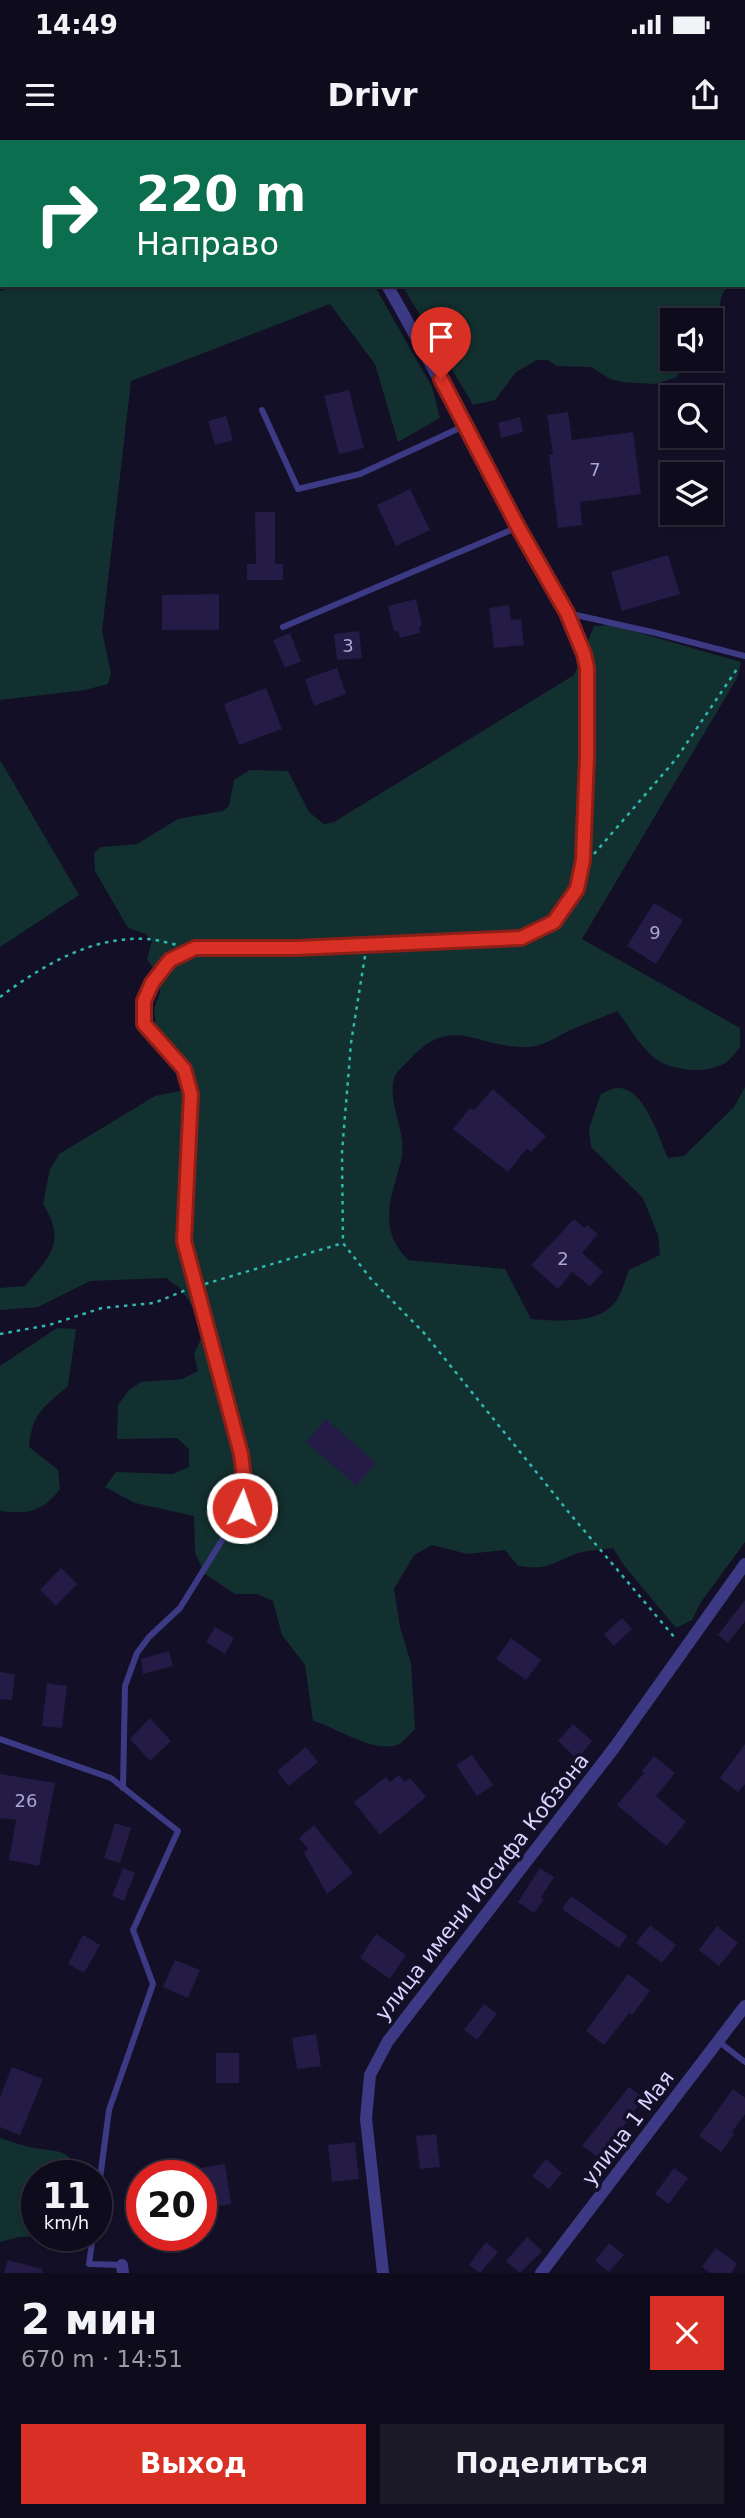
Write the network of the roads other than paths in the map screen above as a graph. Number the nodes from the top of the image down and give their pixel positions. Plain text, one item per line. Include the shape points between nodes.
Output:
1 (388, 287) edge
2 (262, 410) dead end
3 (466, 426) junction
4 (518, 527) junction
5 (567, 613) junction
6 (283, 627) dead end
7 (584, 654) joint
8 (745, 657) edge
9 (745, 1563) edge
10 (0, 1740) edge
11 (123, 1788) junction
12 (745, 2006) edge
13 (718, 2041) junction
14 (745, 2062) edge
15 (102, 2160) edge
16 (91, 2251) edge
17 (122, 2269) edge
18 (383, 2273) edge
19 (541, 2273) edge

1 - 3 street
2 - 3 lane via 298,489 360,474
3 - 4 street
4 - 5 street
4 - 6 lane
5 - 7 street
5 - 8 lane
7 - 11 lane via 588,689 581,870 577,889 554,922 521,938 195,948 170,960 144,1001 144,1024 184,1069 191,1094 184,1241 244,1479 242,1508 180,1608 136,1653 125,1686
9 - 18 street, улица имени Иосифа Кобзона via 614,1748 388,2041 370,2075 366,2119
10 - 11 lane via 111,1778
11 - 15 lane via 178,1830 133,1930 153,1984 109,2110
12 - 13 street, улица 1 Мая
13 - 14 lane
13 - 19 street, улица 1 Мая
16 - 17 lane via 89,2264

